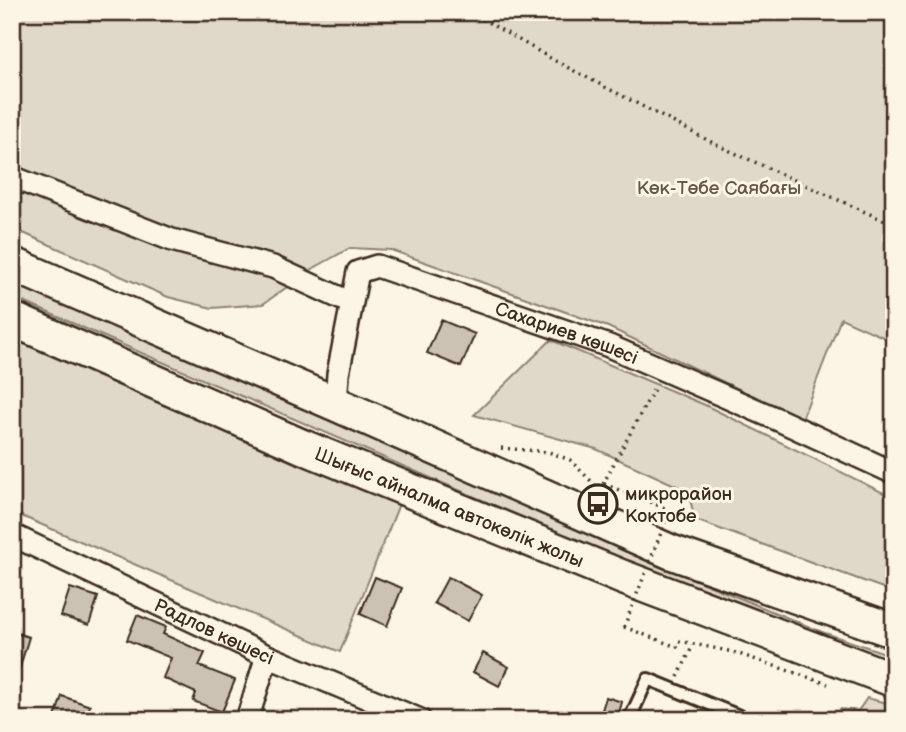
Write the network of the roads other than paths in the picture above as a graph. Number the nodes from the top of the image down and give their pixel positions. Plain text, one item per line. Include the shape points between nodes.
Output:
1 (12, 177) edge
2 (12, 264) edge
3 (351, 303) junction
4 (12, 319) edge
5 (336, 404) junction
6 (894, 473) edge
7 (12, 535) edge
8 (894, 631) edge
9 (267, 656) junction
10 (894, 680) edge
11 (247, 720) edge
12 (420, 720) edge
13 (629, 720) edge
14 (750, 720) edge

1 - 3 street via 172,240 273,267
2 - 5 main road
3 - 5 street, Сахариев көшесі
3 - 6 street, Сахариев көшесі via 358,272 377,266 609,346
4 - 10 main road, Шығыс айналма автокөлік жолы via 301,446 650,589
5 - 8 main road via 671,552
7 - 9 street, Радлов көшесі
9 - 11 street
9 - 12 street, Радлов көшесі
13 - 14 lane via 648,679

